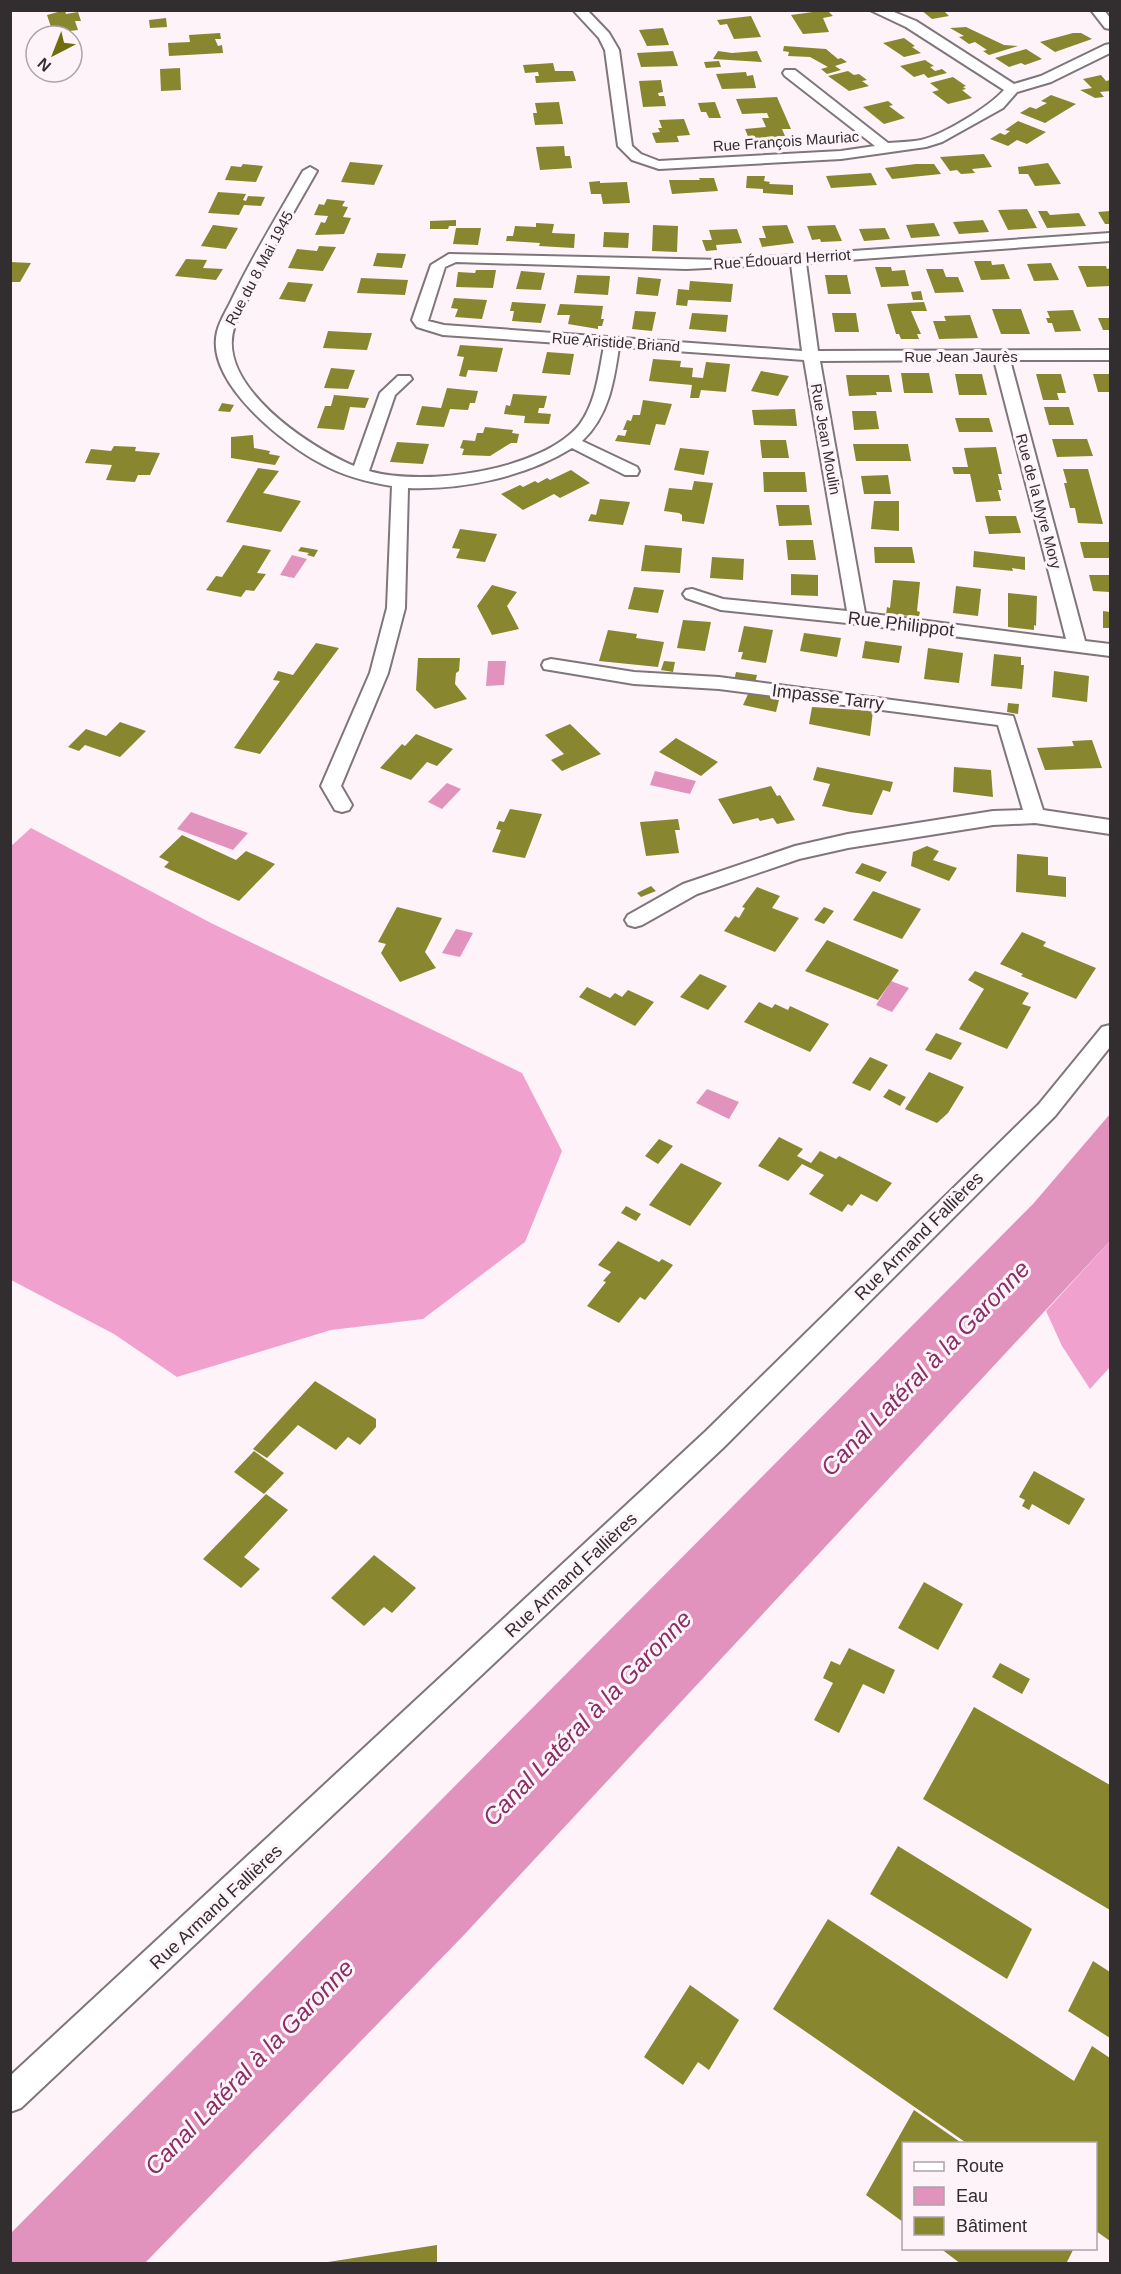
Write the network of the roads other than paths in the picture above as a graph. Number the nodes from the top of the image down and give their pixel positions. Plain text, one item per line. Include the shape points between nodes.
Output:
1 (579, 10) edge
2 (876, 10) edge
3 (1097, 10) edge
4 (1110, 25) edge
5 (1110, 48) edge
6 (1110, 57) edge
7 (1081, 62) junction
8 (790, 73) dead end
9 (1012, 89) junction
10 (885, 147) junction
11 (310, 171) dead end
12 (1110, 237) edge
13 (798, 258) junction
14 (423, 324) joint
15 (612, 342) junction
16 (1110, 355) edge
17 (811, 356) junction
18 (1001, 356) junction
19 (405, 379) dead end
20 (572, 442) junction
21 (631, 471) dead end
22 (360, 474) junction
23 (400, 484) junction
24 (692, 594) dead end
25 (857, 618) junction
26 (1077, 646) junction
27 (1110, 650) edge
28 (550, 665) dead end
29 (342, 805) dead end
30 (1035, 816) junction
31 (1110, 827) edge
32 (635, 920) dead end
33 (1110, 1033) edge
34 (10, 2097) edge

1 - 10 street, Rue François Mauriac via 612,50 623,140 627,151 636,158 667,165 841,155
2 - 9 street via 911,24
3 - 4 street
5 - 7 street, Rue François Mauriac
6 - 7 street
7 - 9 street, Rue François Mauriac via 1046,79
8 - 10 street
9 - 10 street, Rue François Mauriac via 998,105 937,139
11 - 22 street, Rue du 8 Mai 1945 via 239,300 224,334 225,356 233,379 253,404 302,445
12 - 13 street, Rue Édouard Herriot
13 - 14 street, Rue Édouard Herriot via 686,265 454,257 438,265 420,320
13 - 17 street, Rue Jean Moulin
14 - 15 street, Rue Aristide Briand via 443,330
15 - 17 street, Rue Aristide Briand
15 - 20 street, Rue du 8 Mai 1945 via 603,398
16 - 18 street, Rue Jean Jaurès
17 - 18 street, Rue Jean Jaurès
17 - 25 street, Rue Jean Moulin
18 - 26 street, Rue de la Myre Mory
19 - 22 street via 388,393
20 - 21 street
20 - 23 street, Rue du 8 Mai 1945 via 492,476 441,484
22 - 23 street, Rue du 8 Mai 1945
23 - 29 street via 396,608 379,673 331,786
24 - 25 street, Rue Philippot via 721,604
25 - 26 street, Rue Philippot
26 - 27 street, Rue Philippot
28 - 30 street, Impasse Tarry via 1006,720
30 - 31 street
30 - 32 street via 918,829 795,853 690,889
33 - 34 street, Rue Armand Fallières via 1047,1110 715,1439

